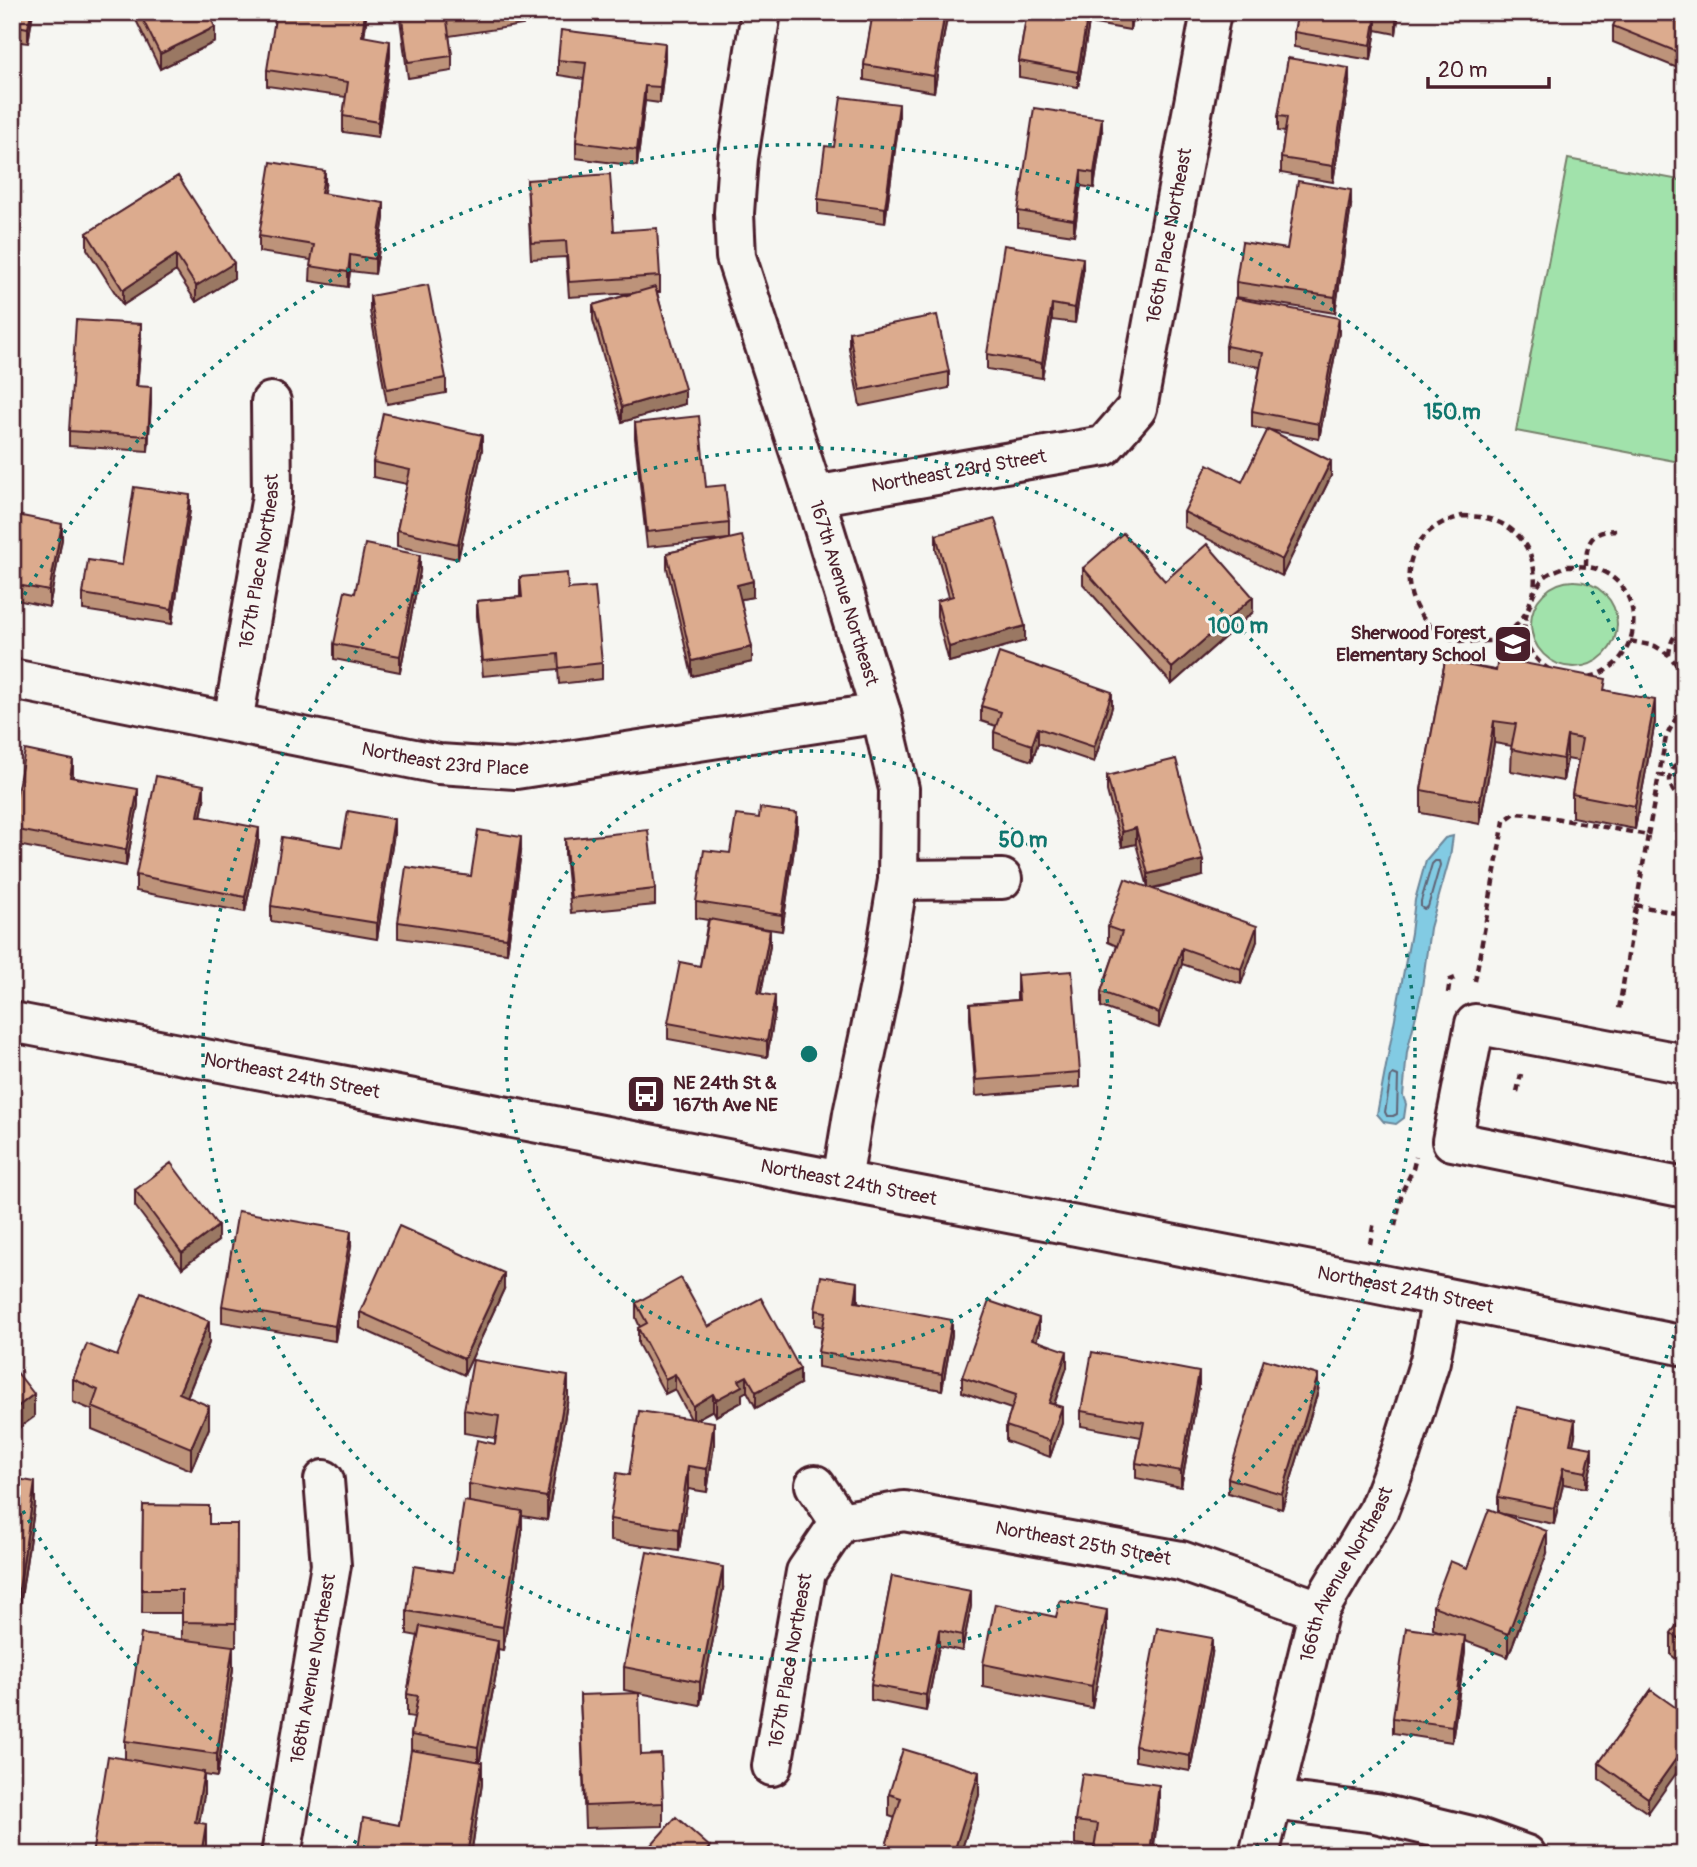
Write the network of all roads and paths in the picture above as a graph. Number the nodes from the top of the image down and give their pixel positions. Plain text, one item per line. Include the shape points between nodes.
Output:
1 (761, 12) edge
2 (1211, 12) edge
3 (271, 402) dead end
4 (1104, 446) joint
5 (814, 496) junction
6 (1619, 530) dead end
7 (1586, 566) junction
8 (1529, 608) junction
9 (1685, 625) edge
10 (1630, 641) junction
11 (1670, 655) junction
12 (1682, 676) edge
13 (12, 679) edge
14 (881, 713) junction
15 (233, 722) junction
16 (1685, 756) edge
17 (1660, 775) junction
18 (1670, 777) junction
19 (1685, 802) edge
20 (1648, 835) junction
21 (1002, 879) dead end
22 (898, 880) junction
23 (1635, 905) junction
24 (1685, 915) edge
25 (1475, 981) dead end
26 (1619, 1009) dead end
27 (12, 1021) edge
28 (1523, 1063) dead end
29 (1685, 1063) edge
30 (1517, 1092) dead end
31 (842, 1181) junction
32 (1685, 1188) edge
33 (1374, 1221) dead end
34 (1370, 1245) dead end
35 (1442, 1297) junction
36 (1685, 1346) edge
37 (324, 1480) dead end
38 (815, 1485) dead end
39 (840, 1522) junction
40 (1319, 1610) junction
41 (772, 1766) dead end
42 (1272, 1800) junction
43 (281, 1855) edge
44 (1259, 1855) edge
45 (1525, 1855) edge

1 - 5 street, 167th Avenue Northeast via 738,158 736,257
2 - 4 street, 166th Place Northeast via 1138,408
3 - 15 street, 167th Place Northeast via 272,496
4 - 5 street, Northeast 23rd Street
5 - 14 street, 167th Avenue Northeast
6 - 7 path via 1595,535 1586,552
7 - 8 path via 1567,566 1549,573 1538,584
7 - 10 path via 1618,582 1629,597 1634,614
8 - 8 path via 1500,639 1458,641 1438,633 1422,618 1411,598 1412,556 1424,537 1441,523 1462,516 1501,523 1529,550 1535,569
8 - 10 path via 1525,640 1534,657 1567,677 1602,673 1617,663
9 - 11 path via 1670,645
10 - 11 path via 1655,646
11 - 12 path
12 - 17 path via 1682,701 1666,737
13 - 15 street, Northeast 23rd Place
14 - 15 street, Northeast 23rd Place via 516,769 439,764
14 - 22 street, 167th Avenue Northeast via 899,789
16 - 18 path via 1672,768
17 - 18 path
17 - 20 path
18 - 19 path via 1674,793
20 - 23 path
20 - 25 path via 1532,814 1515,813 1504,821
21 - 22 street
22 - 31 street, 167th Avenue Northeast
23 - 24 path
23 - 26 path
27 - 31 street, Northeast 24th Street
28 - 30 path
29 - 32 street via 1475,1024 1452,1141
31 - 35 street, Northeast 24th Street
33 - 34 path
35 - 36 street, Northeast 24th Street
35 - 40 street, 166th Avenue Northeast via 1430,1361 1378,1511
37 - 43 street, 168th Avenue Northeast via 331,1565
38 - 39 street
39 - 40 street, Northeast 25th Street via 904,1511 1181,1560
39 - 41 street, 167th Place Northeast via 806,1572
40 - 42 street, 166th Avenue Northeast
42 - 44 street, 166th Avenue Northeast
42 - 45 street via 1376,1812 1479,1838

